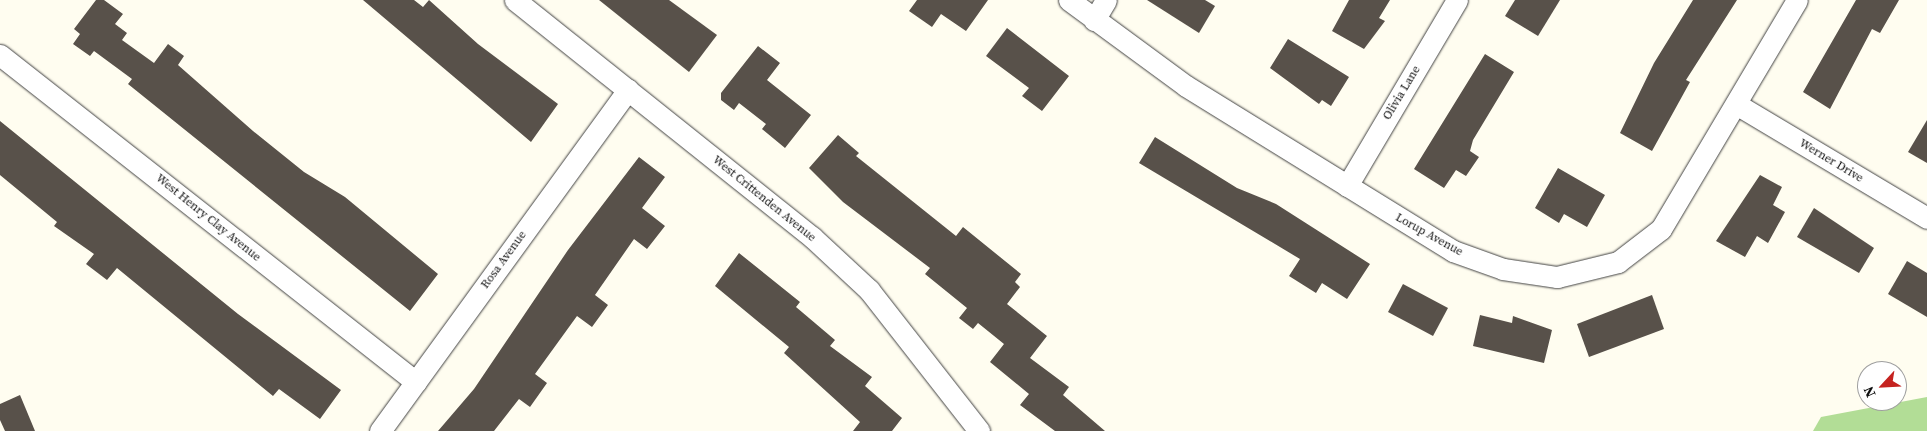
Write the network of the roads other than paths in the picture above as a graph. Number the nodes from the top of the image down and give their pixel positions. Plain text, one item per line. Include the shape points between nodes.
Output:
1 (515, 0) edge
2 (1069, 0) edge
3 (1106, 0) edge
4 (1457, 0) edge
5 (1797, 0) edge
6 (1094, 20) junction
7 (0, 55) edge
8 (628, 90) junction
9 (1736, 104) junction
10 (1347, 186) junction
11 (1927, 218) edge
12 (416, 382) junction
13 (380, 431) edge
14 (978, 431) edge

1 - 8 street, West Crittenden Avenue
2 - 6 street, Lorup Avenue
3 - 6 street
4 - 10 street, Olivia Lane
5 - 9 street, Lorup Avenue
6 - 10 street, Lorup Avenue via 1186,86
7 - 12 street, West Henry Clay Avenue
8 - 12 street, Rosa Avenue
8 - 14 street, West Crittenden Avenue via 812,237 869,290
9 - 10 street, Lorup Avenue via 1661,229 1638,250 1592,272 1557,277 1503,269 1453,251
9 - 11 street, Werner Drive
12 - 13 street, Rosa Avenue

